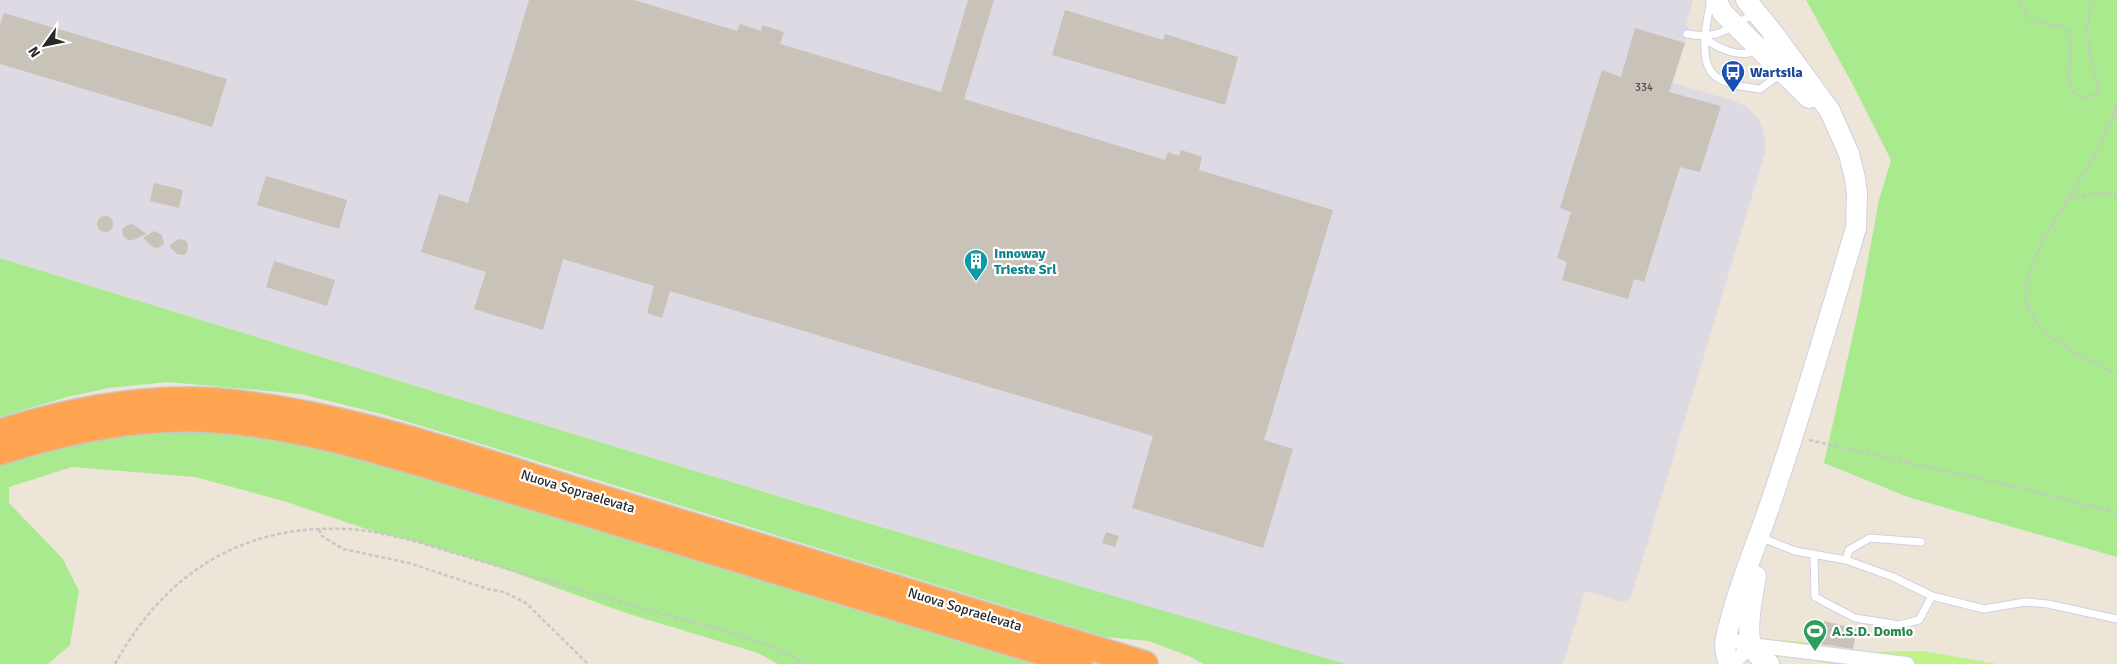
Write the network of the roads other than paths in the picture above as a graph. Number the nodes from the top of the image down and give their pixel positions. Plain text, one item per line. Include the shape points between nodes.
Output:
1 (1711, 0) edge
2 (1716, 0) edge
3 (1751, 6) edge
4 (1737, 26) junction
5 (1688, 34) dead end
6 (1704, 37) junction
7 (1778, 39) junction
8 (1758, 47) junction
9 (1780, 69) junction
10 (1836, 129) junction
11 (0, 432) edge
12 (0, 452) edge
13 (1760, 536) junction
14 (1921, 542) dead end
15 (1814, 554) junction
16 (1846, 560) junction
17 (1932, 596) junction
18 (2117, 619) edge
19 (1726, 639) junction
20 (1751, 645) junction
21 (1080, 664) edge
22 (1145, 664) edge
23 (1729, 664) edge
24 (1733, 664) edge
25 (1769, 664) edge
26 (1906, 664) edge

1 - 6 lane
2 - 4 street via 1723,13
3 - 4 lane
3 - 7 street
4 - 6 lane
4 - 8 street
5 - 6 lane
6 - 8 lane via 1708,42 1735,52 1748,54
6 - 9 lane via 1712,72 1737,86 1760,89
7 - 8 lane
7 - 9 lane
7 - 10 street via 1830,110
8 - 9 street
9 - 10 street
10 - 13 street via 1849,154 1855,178 1856,228
11 - 22 highway, Nuova Sopraelevata via 78,411 170,401 213,401 304,413 392,435
12 - 21 highway, Nuova Sopraelevata via 82,429 125,423 170,419 256,423 389,454
13 - 15 lane via 1795,551
13 - 19 street
13 - 20 street via 1750,611
14 - 16 lane via 1870,538 1849,550
15 - 16 lane
15 - 17 lane via 1815,597 1855,618 1900,625 1919,620
16 - 17 lane
17 - 18 lane via 1984,609 2025,602
19 - 20 street
19 - 23 street via 1725,652
20 - 24 street
20 - 25 street
20 - 26 street

